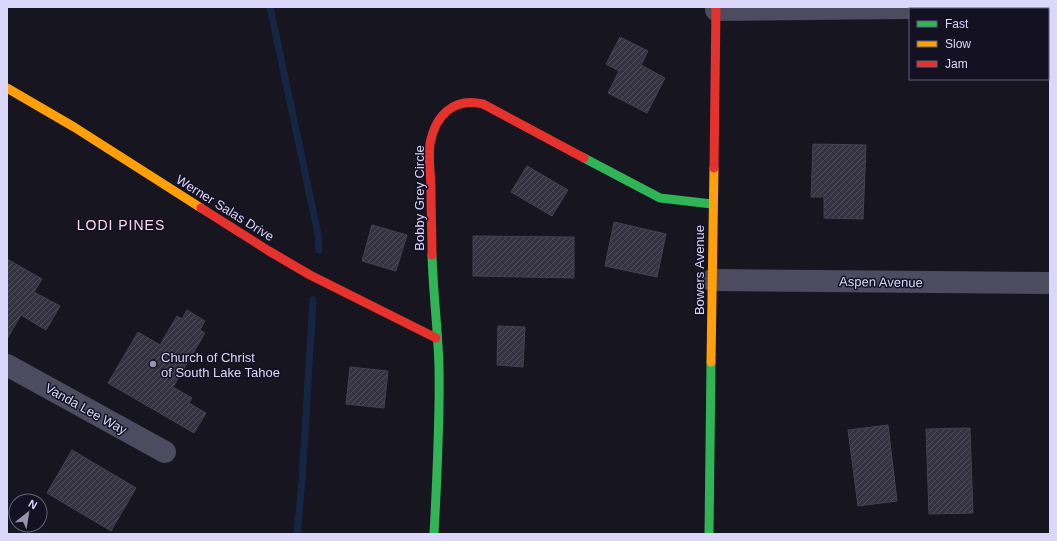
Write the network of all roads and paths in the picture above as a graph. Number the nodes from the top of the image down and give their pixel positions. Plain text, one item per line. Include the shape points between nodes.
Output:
1 (1002, 7) edge
2 (716, 9) edge
3 (7, 88) edge
4 (712, 204) junction
5 (712, 280) junction
6 (1050, 283) edge
7 (436, 338) junction
8 (7, 365) edge
9 (165, 452) dead end
10 (434, 534) edge
11 (709, 534) edge

1 - 2 street
2 - 4 street, Bowers Avenue
3 - 7 street, Werner Salas Drive via 74,126 270,252
4 - 5 street, Bowers Avenue
4 - 7 street, Bobby Grey Circle via 660,198 482,104 468,101 452,106 441,115 434,128 430,145
5 - 6 street, Aspen Avenue
5 - 11 street, Bowers Avenue
7 - 10 street, Bobby Grey Circle via 439,366 439,438
8 - 9 street, Vanda Lee Way

